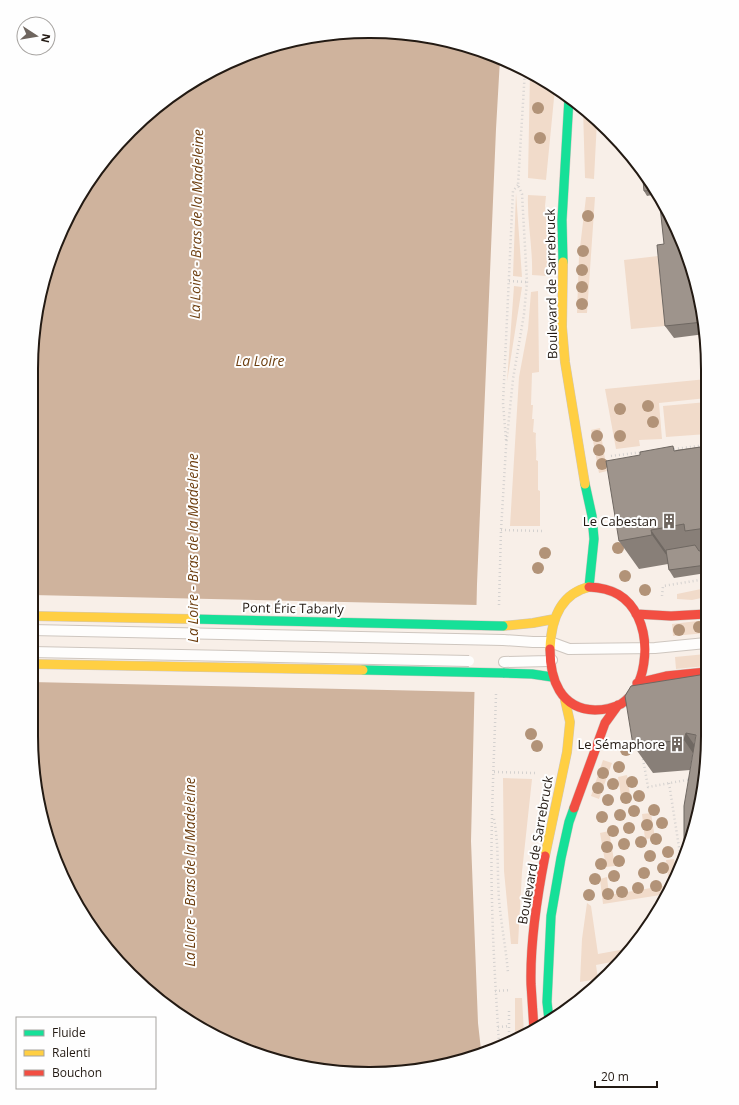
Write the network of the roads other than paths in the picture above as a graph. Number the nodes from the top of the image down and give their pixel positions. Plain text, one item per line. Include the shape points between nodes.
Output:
1 (569, 105) edge
2 (589, 587) junction
3 (636, 614) junction
4 (701, 614) edge
5 (38, 616) edge
6 (554, 619) junction
7 (38, 630) edge
8 (550, 642) junction
9 (701, 643) edge
10 (644, 648) junction
11 (569, 649) junction
12 (38, 652) edge
13 (549, 661) junction
14 (480, 662) dead end
15 (500, 662) dead end
16 (38, 664) edge
17 (701, 672) edge
18 (552, 677) junction
19 (637, 683) junction
20 (566, 700) junction
21 (618, 705) junction
22 (548, 1015) edge
23 (534, 1024) edge

1 - 2 main road, Boulevard de Sarrebruck via 562,220 562,327 565,362 592,516 594,540
2 - 3 main road, Boulevard de Sarrebruck via 599,587 618,594 626,599
2 - 6 main road via 577,591 567,599
3 - 4 main road
3 - 10 main road, Boulevard de Sarrebruck via 642,629
5 - 6 main road, Pont Éric Tabarly, bridge via 503,626 533,624
6 - 8 main road
7 - 8 lane, bridge
8 - 11 lane
8 - 13 main road
9 - 10 lane
10 - 11 lane
10 - 19 main road, Boulevard de Sarrebruck via 641,676
11 - 13 lane
12 - 14 lane, bridge
13 - 15 lane
13 - 18 main road
16 - 18 main road, bridge via 503,673
17 - 19 main road via 666,676
18 - 20 main road
19 - 21 main road, Boulevard de Sarrebruck via 627,698
20 - 21 main road via 577,707 590,710 606,710
20 - 23 main road, Boulevard de Sarrebruck via 570,722 567,752 543,865 533,934 531,983
21 - 22 main road, Boulevard de Sarrebruck via 605,723 569,822 551,916

